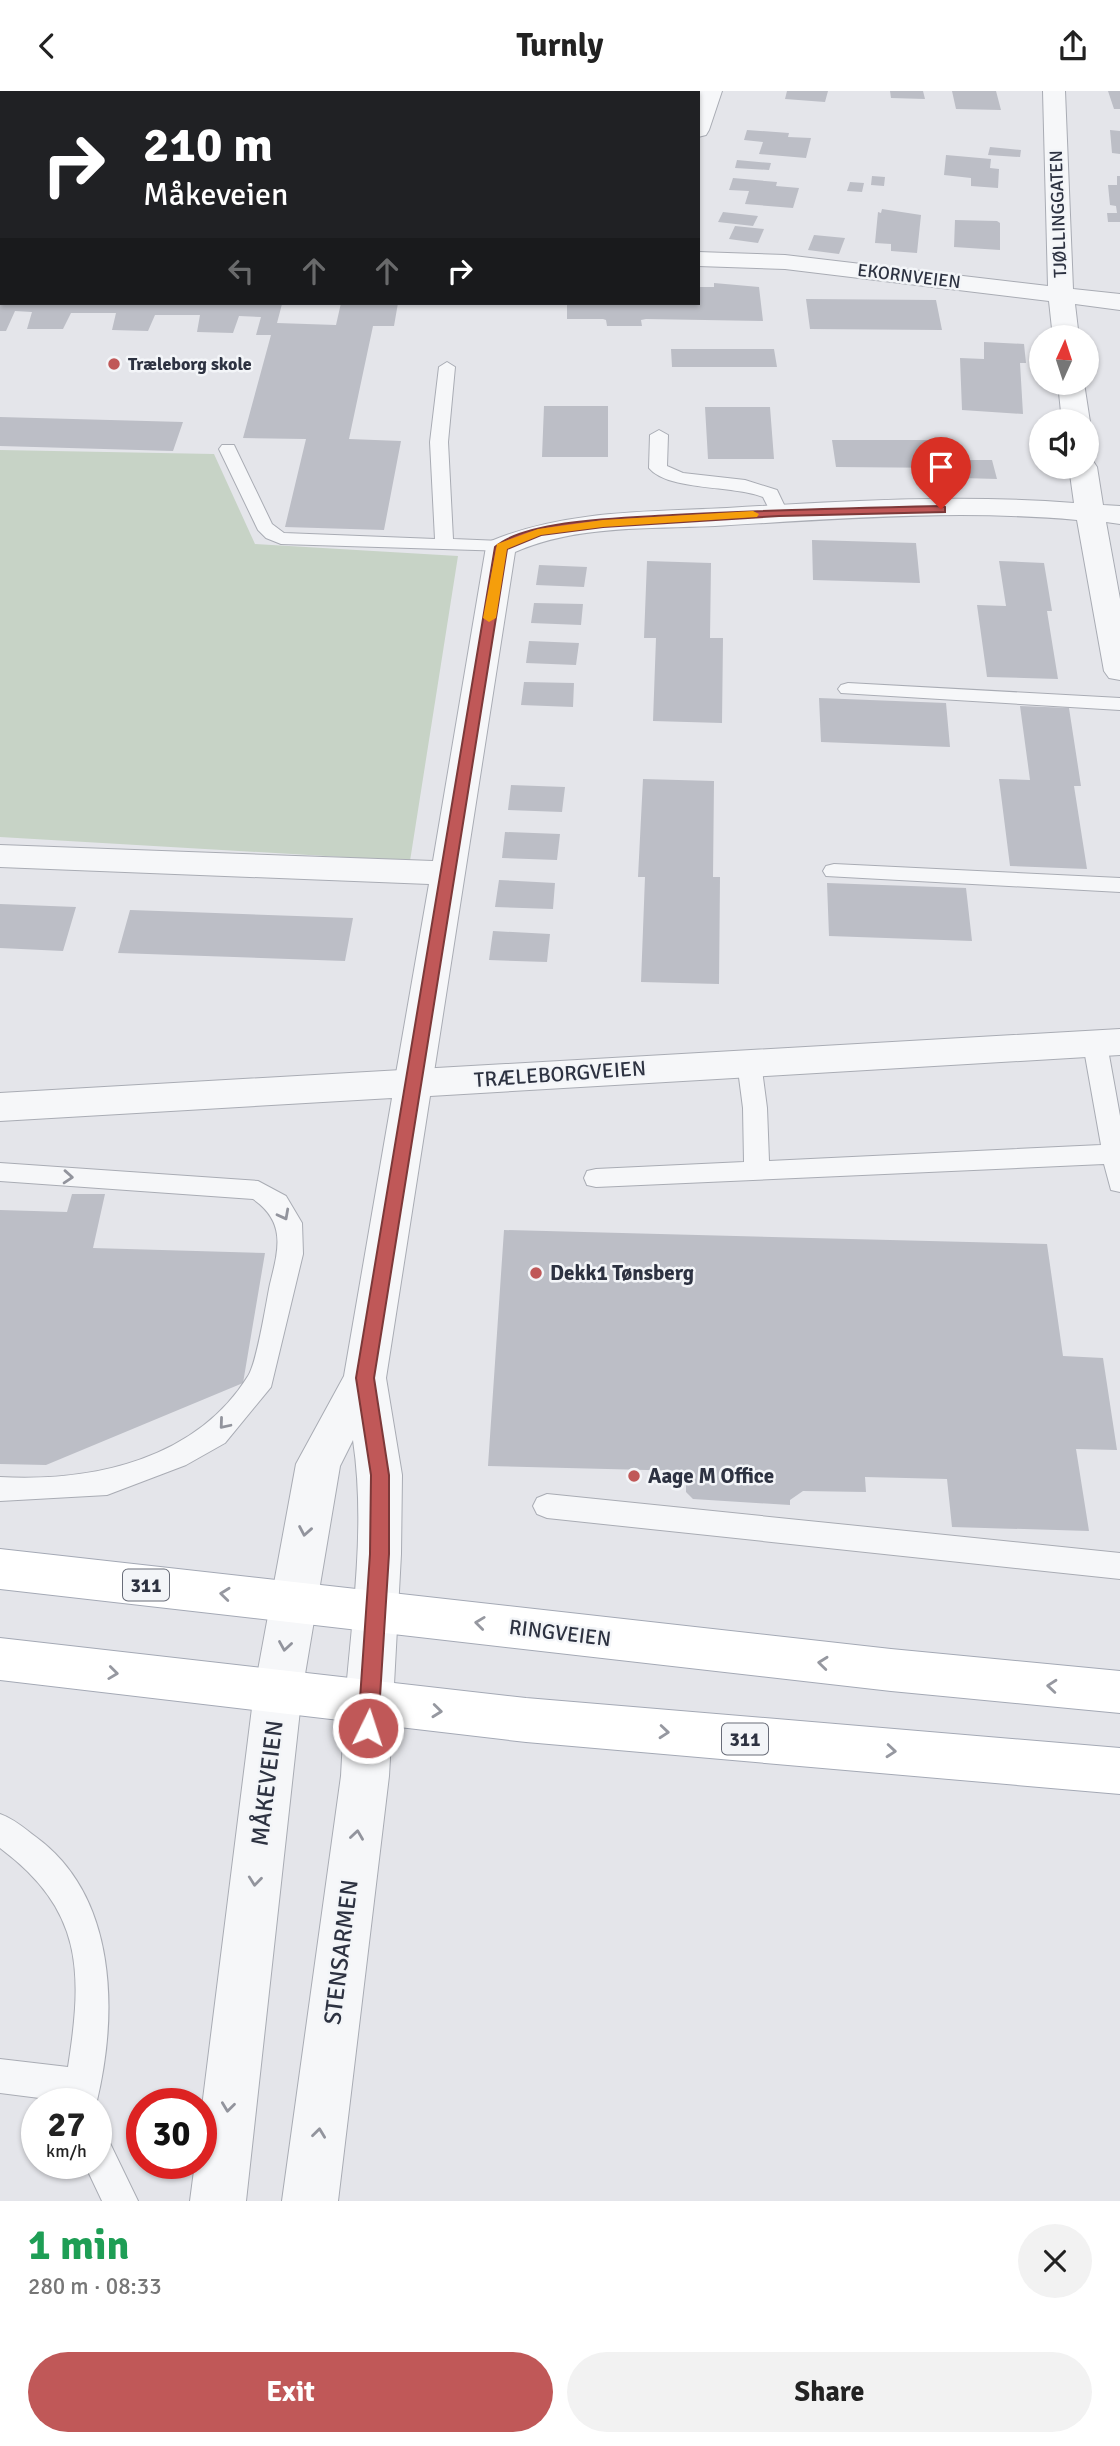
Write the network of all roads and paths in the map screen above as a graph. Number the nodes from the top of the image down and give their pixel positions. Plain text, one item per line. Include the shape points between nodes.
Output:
1 (711, 91) edge
2 (1054, 91) edge
3 (700, 124) edge
4 (700, 259) edge
5 (1061, 296) junction
6 (1120, 302) edge
7 (1064, 325) edge
8 (447, 367) dead end
9 (659, 435) dead end
10 (228, 449) dead end
11 (1089, 479) edge
12 (779, 513) junction
13 (1105, 513) edge
14 (444, 543) junction
15 (501, 547) junction
16 (1120, 671) edge
17 (848, 689) dead end
18 (1120, 704) edge
19 (0, 856) edge
20 (834, 871) dead end
21 (448, 873) junction
22 (1120, 885) edge
23 (1108, 1043) edge
24 (749, 1062) junction
25 (413, 1085) junction
26 (0, 1107) edge
27 (1115, 1123) edge
28 (1115, 1154) junction
29 (757, 1170) junction
30 (0, 1172) edge
31 (596, 1178) dead end
32 (1120, 1183) edge
33 (365, 1378) junction
34 (0, 1489) edge
35 (547, 1506) dead end
36 (1120, 1566) edge
37 (0, 1569) edge
38 (293, 1601) junction
39 (376, 1612) junction
40 (0, 1659) edge
41 (278, 1692) junction
42 (1120, 1692) edge
43 (369, 1703) junction
44 (1120, 1771) edge
45 (0, 1829) edge
46 (0, 2076) edge
47 (52, 2088) edge
48 (83, 2088) edge
49 (109, 2179) edge
50 (120, 2201) edge
51 (218, 2201) edge
52 (310, 2201) edge

1 - 3 street
2 - 5 street, TJØLLINGGATEN
4 - 5 street, EKORNVEIEN via 785,262
5 - 6 street, EKORNVEIEN
5 - 7 street, TJØLLINGGATEN
8 - 14 lane via 439,442
9 - 12 lane via 658,468 667,474 747,485 771,494
10 - 14 lane via 264,526 281,538
11 - 13 street
12 - 13 street via 892,509
12 - 15 street via 603,523 538,532
13 - 16 street
14 - 15 lane
15 - 21 street, MÅKEVEIEN
17 - 18 lane
19 - 21 street
20 - 22 lane
21 - 25 street, MÅKEVEIEN
23 - 24 street, TRÆLEBORGVEIEN
23 - 27 lane
24 - 25 street, TRÆLEBORGVEIEN
24 - 29 lane
25 - 26 street, TRÆLEBORGVEIEN
25 - 33 street, MÅKEVEIEN
27 - 28 lane
28 - 29 lane
28 - 32 lane
29 - 31 lane
30 -> 34 lane via 258,1190 277,1203 289,1223 290,1254 262,1379 215,1435 176,1457 107,1483
33 -> 38 street, MÅKEVEIEN via 318,1464
33 - 39 street, MÅKEVEIEN via 380,1475
35 - 36 lane
38 -> 37 main road, RINGVEIEN / 311
38 - 39 main road, RINGVEIEN / 311
38 -> 41 street, MÅKEVEIEN
42 -> 39 main road, RINGVEIEN / 311
39 - 43 street, MÅKEVEIEN
40 -> 41 main road, 311
41 - 43 main road, 311
41 -> 51 street, MÅKEVEIEN
43 -> 44 main road, 311
52 -> 43 street, STENSARMEN via 365,1776
45 - 48 lane via 58,1878 80,1918 92,1959 93,2013
46 - 47 lane
49 - 50 lane

